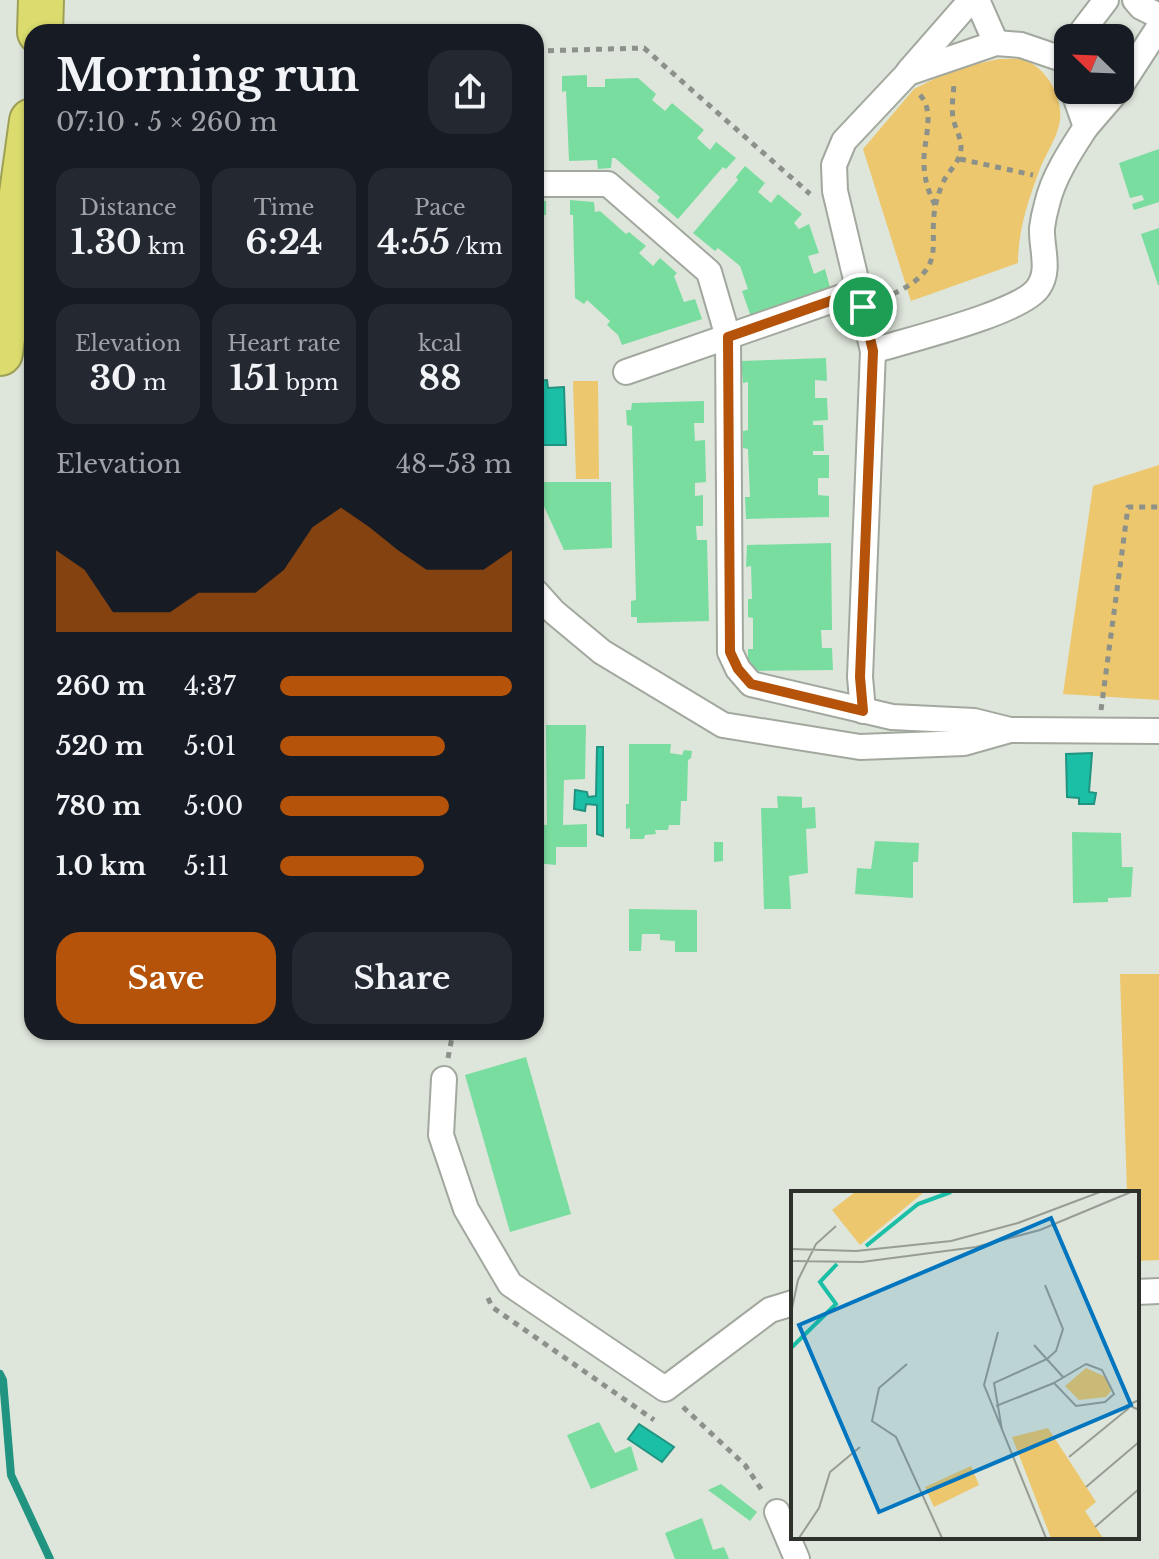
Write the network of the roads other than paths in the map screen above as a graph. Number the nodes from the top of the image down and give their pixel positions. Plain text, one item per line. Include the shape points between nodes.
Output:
1 (41, 0) edge
2 (971, 0) edge
3 (977, 0) edge
4 (1106, 0) edge
5 (1135, 0) edge
6 (1159, 16) edge
7 (40, 24) edge
8 (1088, 24) edge
9 (1159, 27) edge
10 (996, 43) junction
11 (1054, 58) edge
12 (1134, 65) edge
13 (903, 78) junction
14 (1078, 104) edge
15 (1105, 104) edge
16 (1086, 127) junction
17 (24, 179) edge
18 (544, 184) edge
19 (861, 299) junction
20 (728, 337) junction
21 (873, 351) junction
22 (0, 353) edge
23 (626, 372) dead end
24 (544, 601) edge
25 (863, 711) junction
26 (1010, 730) junction
27 (1159, 731) edge
28 (444, 1079) dead end
29 (1159, 1291) edge
30 (1139, 1292) edge
31 (791, 1304) edge
32 (777, 1512) road end
33 (797, 1559) edge

1 - 7 highway
2 - 13 street
3 - 10 street
4 - 8 street
5 - 6 street
9 - 12 street
10 - 11 street via 1021,45
10 - 13 street
13 - 19 street via 844,141 834,165 835,191
14 - 16 street
15 - 16 street
16 - 21 street via 1048,199 1042,228 1045,266 1040,286 1028,300
17 - 22 highway
18 - 20 street via 608,184 709,272
19 - 20 street
19 - 21 street
20 - 23 street
20 - 25 street via 730,652 751,684
21 - 25 street
24 - 26 street via 602,652 723,725 860,747 964,743
25 - 26 street via 974,721
26 - 27 street
28 - 31 street via 441,1135 466,1209 510,1284 665,1389 770,1310
29 - 30 street
32 - 33 street

